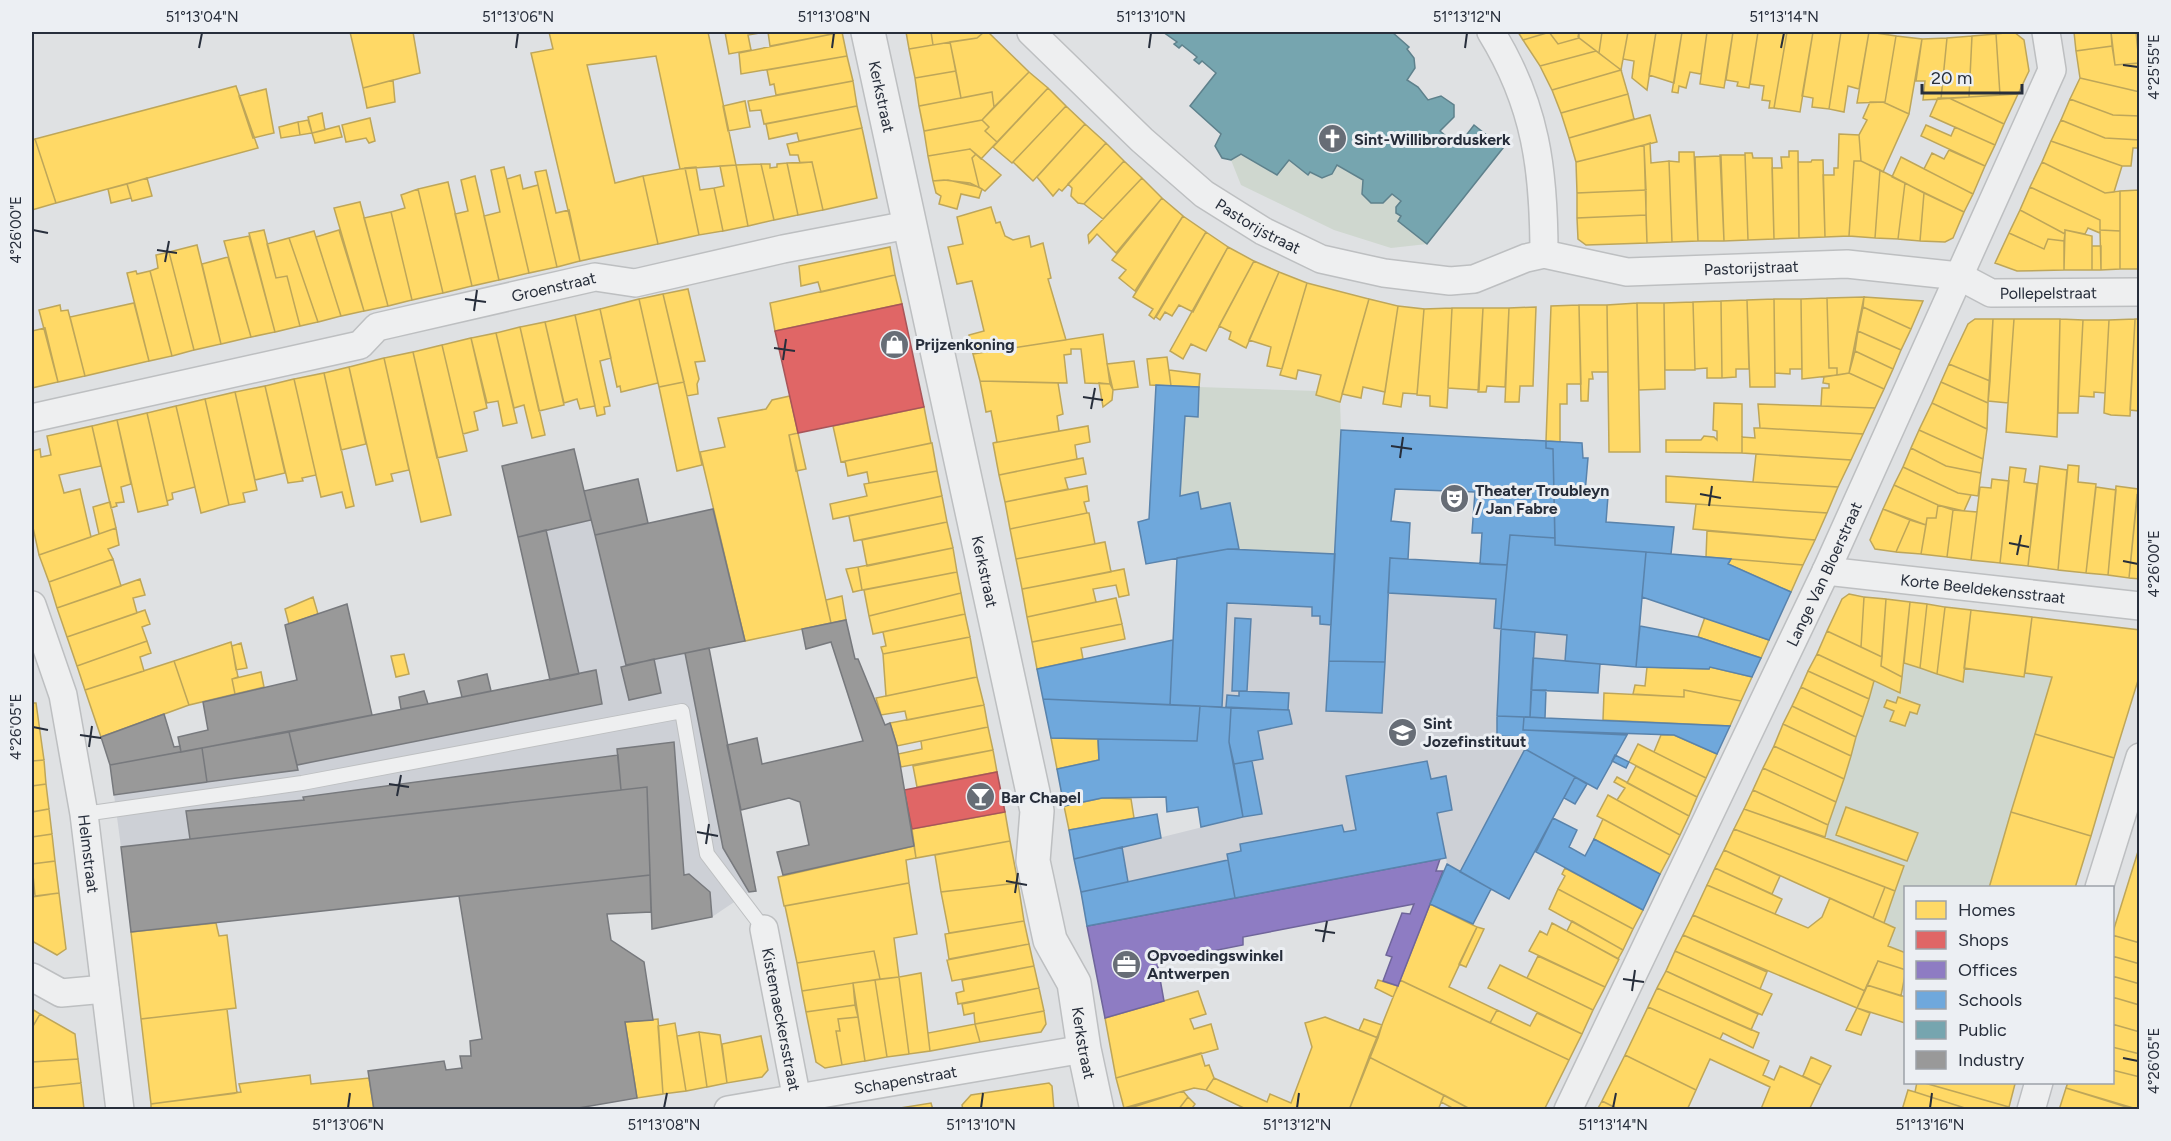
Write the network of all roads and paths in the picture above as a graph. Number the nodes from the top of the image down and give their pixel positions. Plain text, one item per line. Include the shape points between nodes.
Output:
1 (868, 32) edge
2 (1031, 32) edge
3 (1491, 32) edge
4 (2046, 32) edge
5 (908, 225) junction
6 (1544, 254) junction
7 (1959, 276) junction
8 (2139, 292) edge
9 (32, 418) edge
10 (1826, 570) junction
11 (32, 605) edge
12 (2139, 606) edge
13 (2139, 757) edge
14 (84, 814) junction
15 (2100, 886) edge
16 (764, 929) joint
17 (32, 977) edge
18 (105, 988) junction
19 (1084, 1050) junction
20 (2039, 1084) edge
21 (798, 1104) edge
22 (120, 1110) edge
23 (728, 1110) edge
24 (1097, 1110) edge
25 (1568, 1110) edge
26 (2031, 1110) edge

1 - 5 street, Kerkstraat
2 - 6 street, Pastorijstraat via 1204,194 1263,231 1321,259 1384,273 1450,280 1483,276
3 - 6 street via 1508,59 1527,107 1538,156
4 - 7 street, Lange Van Bloerstraat via 2052,70
5 - 9 street, Groenstraat via 635,283 595,277 377,327 360,345
5 - 19 street, Kerkstraat via 1037,811 1033,861 1050,940 1074,983
6 - 7 street, Pastorijstraat via 1627,272 1847,264
7 - 8 street, Pollepelstraat via 1991,293
7 - 10 street, Lange Van Bloerstraat
10 - 12 street, Korte Beeldekensstraat
10 - 25 street, Lange Van Bloerstraat
11 - 14 street, Helmstraat via 63,695
13 - 15 street
14 - 16 lane via 302,783 682,711 707,854
14 - 18 street, Helmstraat
16 - 21 street, Kistemaeckersstraat
17 - 18 street via 61,993
18 - 22 street, Helmstraat
19 - 21 street, Schapenstraat
19 - 24 street, Kerkstraat
20 - 26 street
21 - 23 street, Schapenstraat

